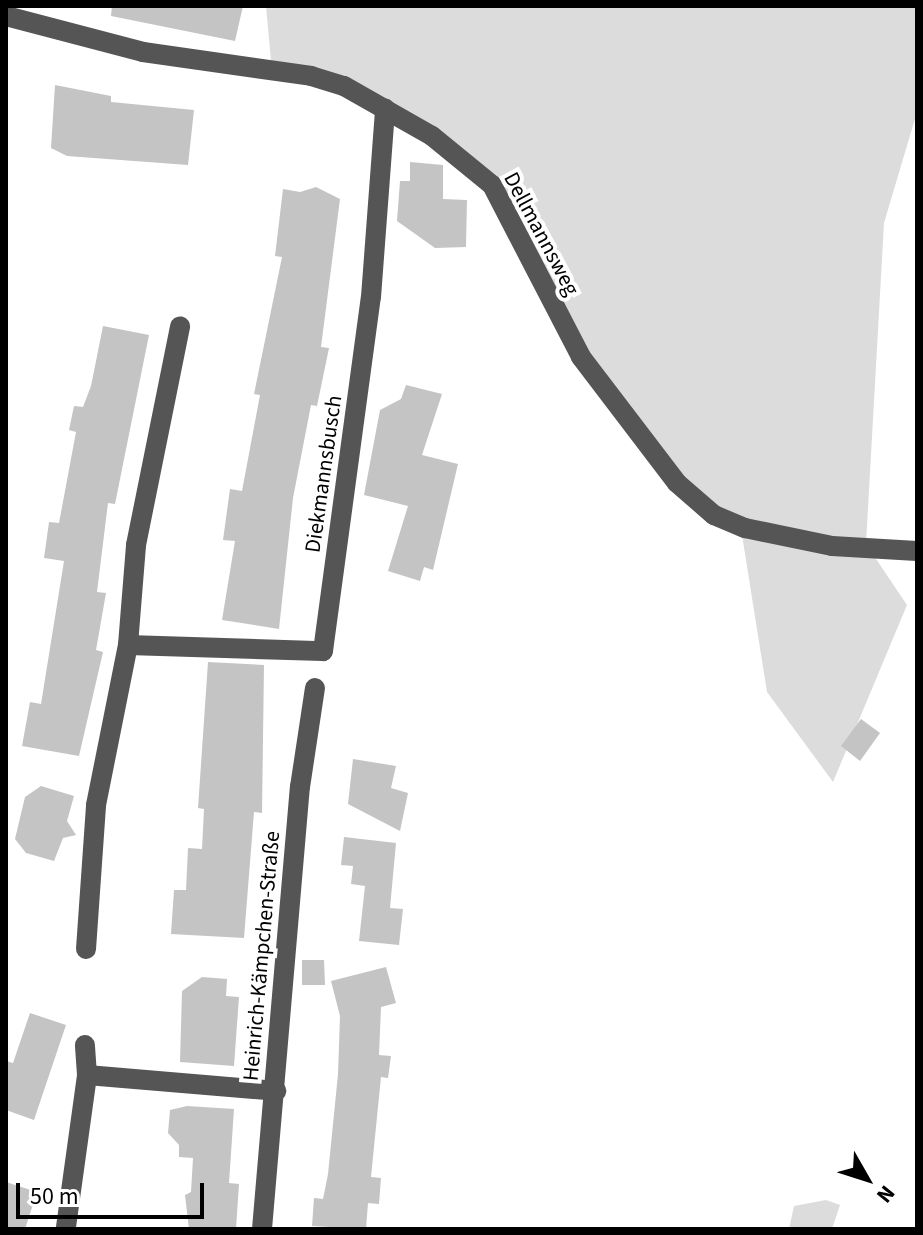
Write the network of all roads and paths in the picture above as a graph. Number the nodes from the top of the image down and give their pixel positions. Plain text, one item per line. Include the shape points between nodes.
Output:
1 (6, 16) edge
2 (385, 109) junction
3 (180, 326) dead end
4 (917, 551) edge
5 (128, 645) junction
6 (315, 688) dead end
7 (86, 949) dead end
8 (85, 1045) dead end
9 (87, 1075) junction
10 (276, 1091) junction
11 (66, 1227) edge
12 (262, 1229) edge

1 - 2 street, Dellmannsweg via 143,52 311,76 344,86
2 - 4 street, Dellmannsweg via 464,158 492,185 581,357 677,483 714,515 745,528 832,546
2 - 5 street, Diekmannsbusch via 371,297 323,651
3 - 5 street via 136,545
5 - 7 street via 96,805
6 - 10 street, Heinrich-Kämpchen-Straße via 300,787
8 - 9 street
9 - 10 street
9 - 11 street
10 - 12 street, Heinrich-Kämpchen-Straße

